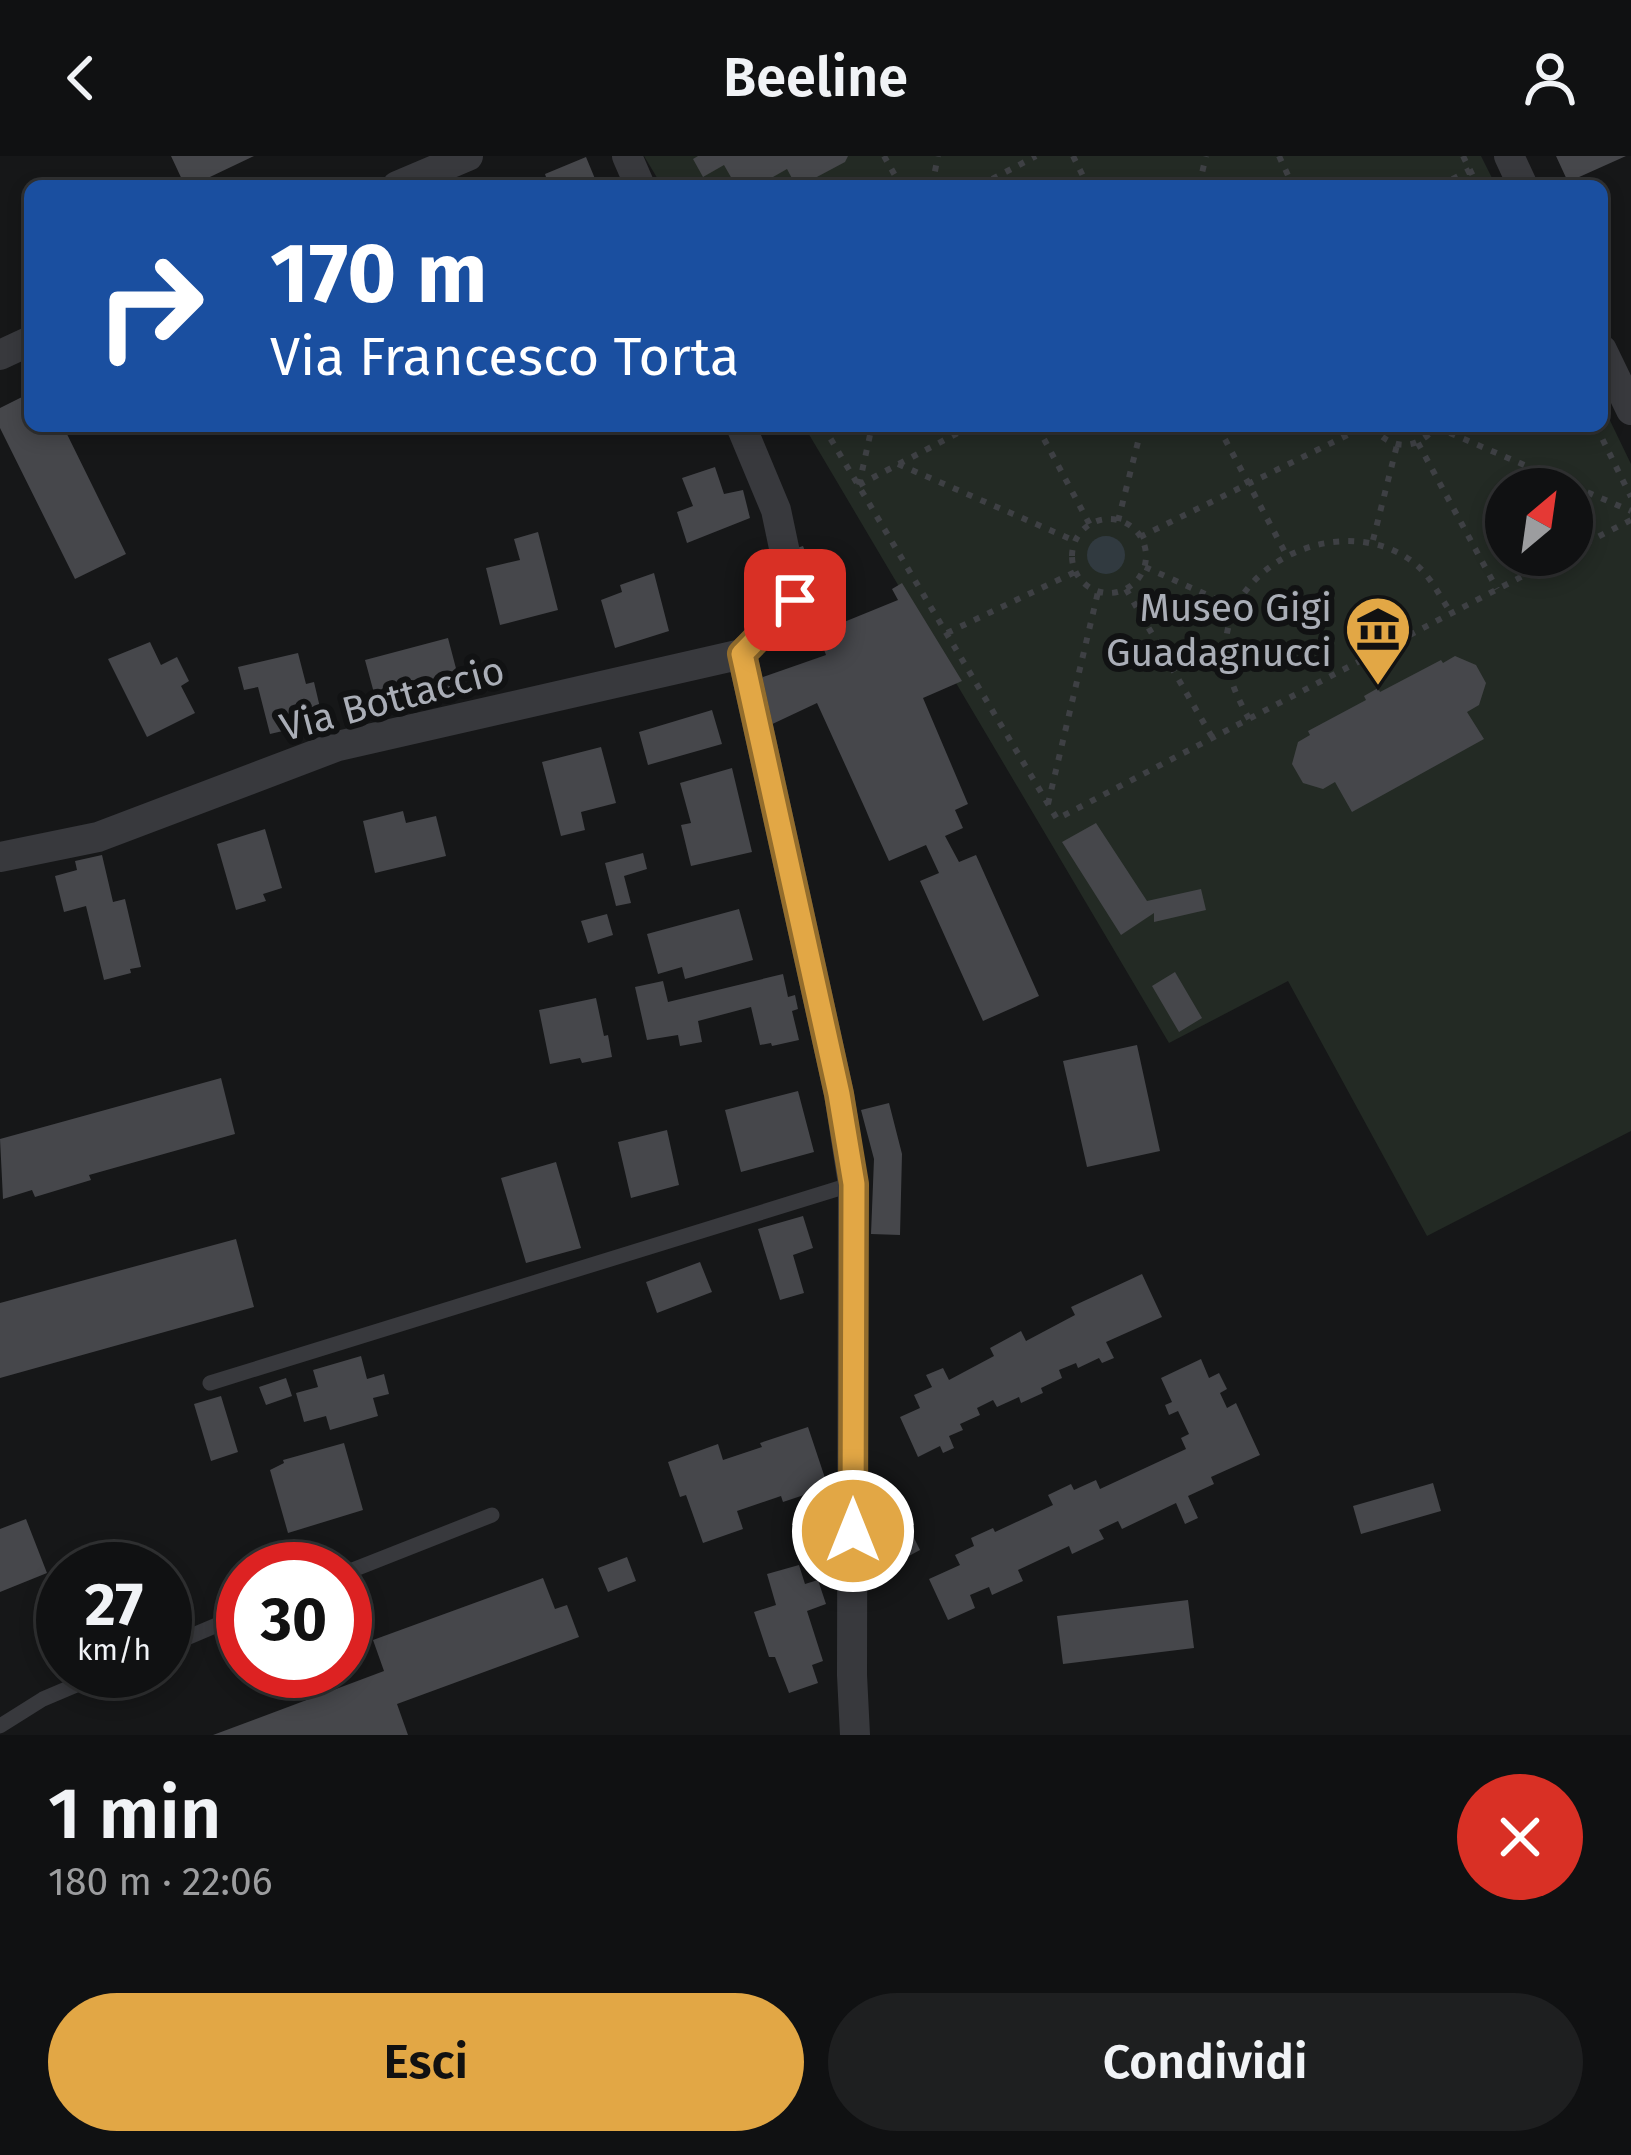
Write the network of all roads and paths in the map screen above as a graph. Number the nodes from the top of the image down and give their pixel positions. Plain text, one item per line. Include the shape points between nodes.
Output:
1 (468, 156) edge
2 (1036, 156) edge
3 (1463, 156) edge
4 (1467, 172) junction
5 (411, 180) edge
6 (990, 180) edge
7 (1451, 180) edge
8 (1463, 180) edge
9 (1473, 180) edge
10 (1608, 362) edge
11 (1631, 410) edge
12 (744, 432) edge
13 (827, 432) edge
14 (871, 432) edge
15 (959, 432) edge
16 (1039, 432) edge
17 (1140, 432) edge
18 (1221, 432) edge
19 (1356, 432) edge
20 (1375, 432) edge
21 (1433, 432) edge
22 (1449, 432) edge
23 (1599, 432) edge
24 (1418, 442) junction
25 (1396, 445) junction
26 (898, 464) junction
27 (1248, 484) junction
28 (859, 485) junction
29 (1631, 497) edge
30 (1631, 515) edge
31 (1118, 521) junction
32 (1090, 525) junction
33 (1140, 537) junction
34 (1593, 538) edge
35 (1075, 541) junction
36 (1373, 542) junction
37 (1287, 556) junction
38 (1145, 567) junction
39 (1075, 572) junction
40 (1522, 576) edge
41 (1126, 589) junction
42 (1497, 589) junction
43 (1097, 592) junction
44 (1234, 607) junction
45 (1451, 613) junction
46 (946, 633) junction
47 (742, 654) junction
48 (1249, 719) junction
49 (1213, 738) junction
50 (1048, 805) junction
51 (0, 856) edge
52 (854, 1184) junction
53 (209, 1383) dead end
54 (492, 1515) dead end
55 (372, 1562) edge
56 (45, 1698) edge
57 (0, 1726) edge
58 (855, 1735) edge

1 - 5 street
2 - 6 path
3 - 4 path
4 - 7 path
4 - 8 path
4 - 9 path
10 - 11 street
12 - 47 street via 776,510 795,600
13 - 28 path
14 - 28 path
15 - 26 path
16 - 32 path
17 - 31 path
18 - 27 path
19 - 27 path
20 - 25 path
21 - 24 path
22 - 30 path
23 - 29 path
24 - 25 path
24 - 42 path
25 - 36 path
26 - 28 path
26 - 35 path
27 - 33 path
27 - 37 path
28 - 46 path
30 - 34 path
31 - 32 path
31 - 33 path
32 - 35 path
33 - 38 path
35 - 39 path
36 - 37 path via 1337,541
36 - 45 path via 1426,573
37 - 44 path via 1262,571
38 - 41 path
38 - 44 path
39 - 43 path
39 - 46 path
40 - 42 path
41 - 43 path
41 - 49 path
42 - 45 path
43 - 50 path
44 - 48 path via 1225,645
45 - 48 path
46 - 50 path
47 - 51 street, Via Bottaccio via 338,746 98,837
47 - 52 street
48 - 49 path
49 - 50 path via 1057,819
52 - 53 lane
52 - 58 street
54 - 55 lane
56 - 57 lane

